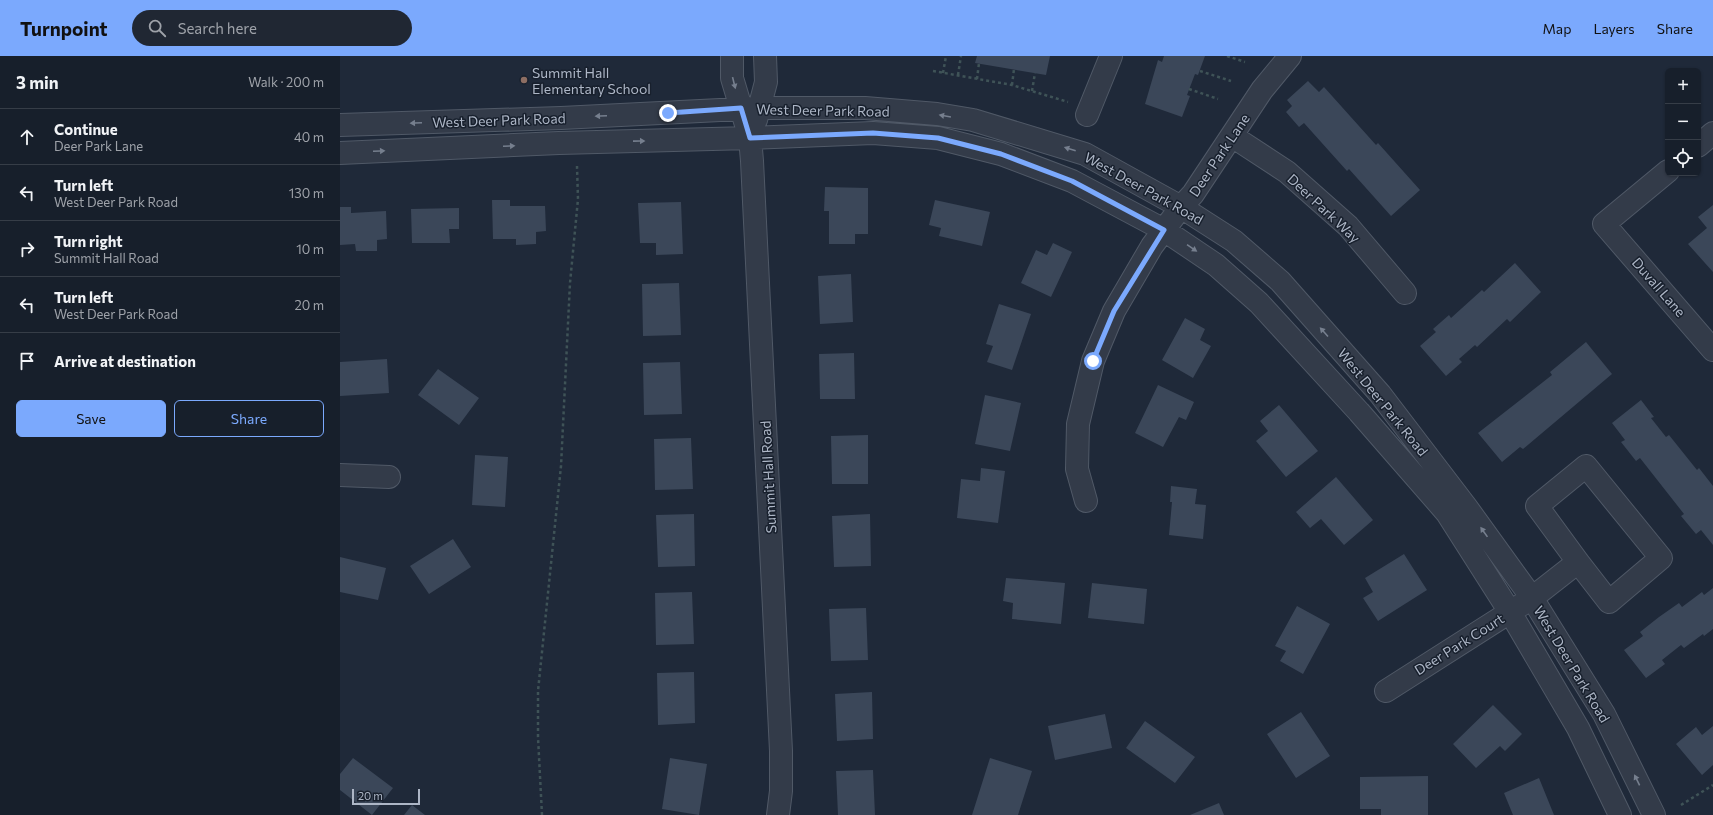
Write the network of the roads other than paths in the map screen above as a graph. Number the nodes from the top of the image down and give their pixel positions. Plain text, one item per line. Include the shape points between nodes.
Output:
1 (732, 56) edge
2 (765, 56) edge
3 (1111, 56) edge
4 (1290, 56) edge
5 (750, 108) junction
6 (1088, 111) road end
7 (340, 125) edge
8 (1713, 133) edge
9 (1232, 136) junction
10 (750, 138) junction
11 (1701, 143) edge
12 (340, 153) edge
13 (1665, 173) edge
14 (1181, 207) junction
15 (1164, 230) junction
16 (1405, 293) dead end
17 (1713, 350) edge
18 (340, 475) edge
19 (389, 477) dead end
20 (1086, 501) dead end
21 (1578, 562) junction
22 (1532, 598) junction
23 (1510, 612) junction
24 (1386, 691) dead end
25 (778, 815) edge
26 (1620, 815) edge
27 (1654, 815) edge

1 -> 5 street via 732,78
2 - 5 street, Summit Hall Road via 766,82
3 - 6 street
4 - 9 street, Deer Park Lane via 1262,90
5 -> 7 street, West Deer Park Road via 561,118
5 - 10 street, Summit Hall Road
14 -> 5 street, West Deer Park Road via 1085,154 973,120 938,114 865,108
8 - 11 street
9 - 14 street, Deer Park Lane via 1193,194
9 - 16 street, Deer Park Way via 1287,172 1348,226
12 -> 10 street, West Deer Park Road
10 - 15 street, West Deer Park Road via 873,133 938,138 1001,154 1072,181
10 - 25 street, Summit Hall Road via 781,752
13 - 17 street, Duvall Lane via 1604,224
14 - 15 street, Deer Park Lane
22 -> 14 street, West Deer Park Road via 1380,394 1280,281 1234,241
15 - 20 street, Deer Park Lane via 1114,311 1093,361 1078,424 1077,469
15 -> 23 street, West Deer Park Road via 1216,265 1259,303 1359,412 1447,513
18 - 19 street
21 - 21 street via 1609,602 1662,558 1586,466 1537,506
21 - 22 street, Deer Park Court
22 - 23 street, Deer Park Court
27 -> 22 street, West Deer Park Road via 1604,714
23 - 24 street, Deer Park Court
23 - 26 street, West Deer Park Road via 1578,728

